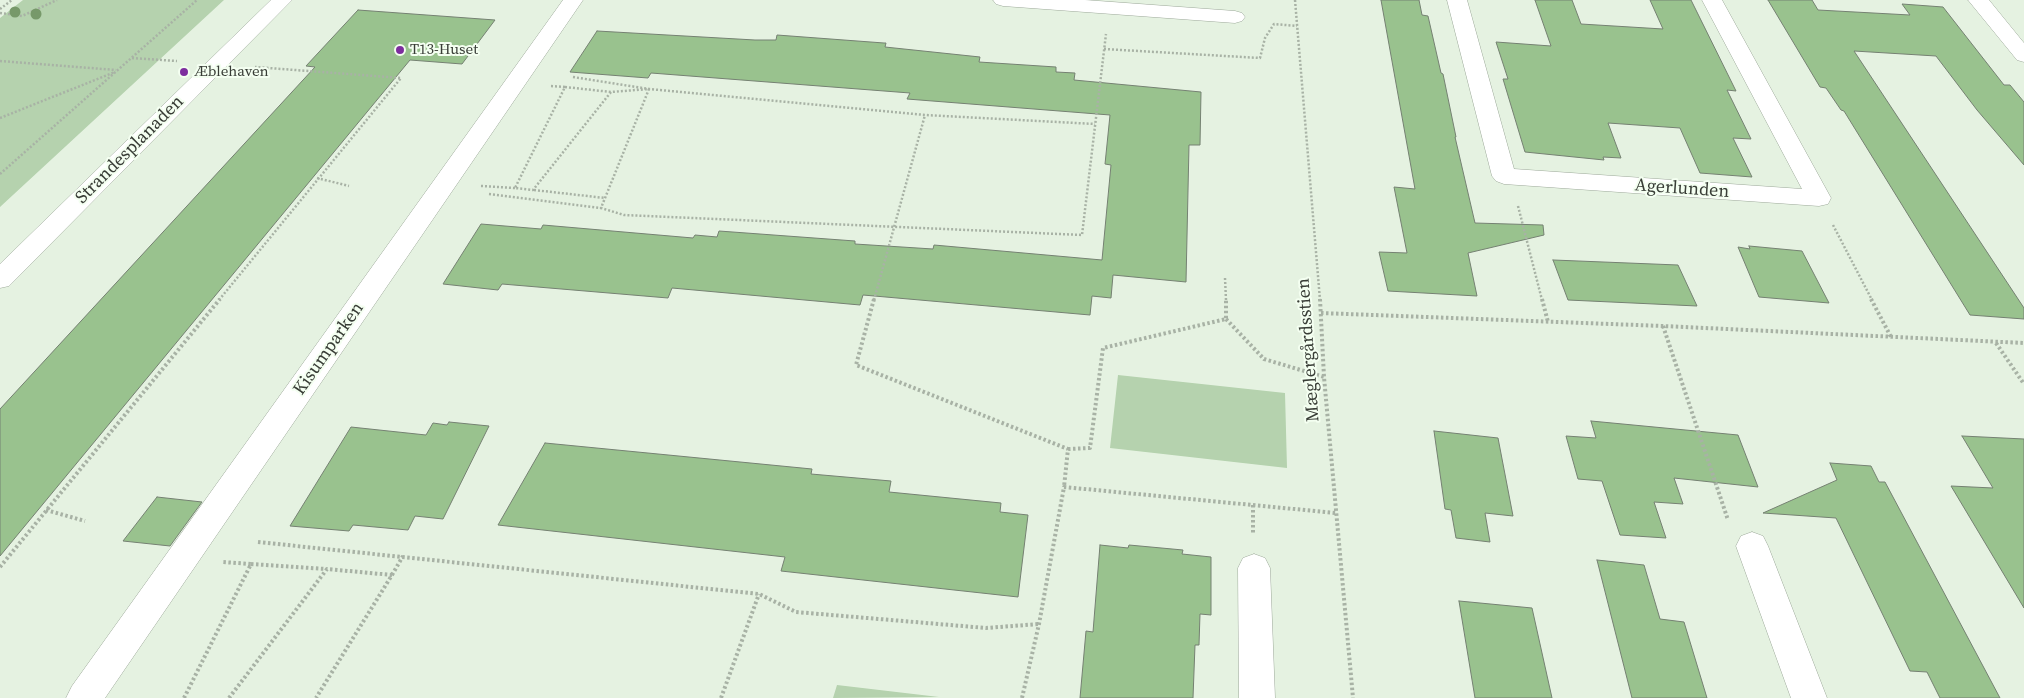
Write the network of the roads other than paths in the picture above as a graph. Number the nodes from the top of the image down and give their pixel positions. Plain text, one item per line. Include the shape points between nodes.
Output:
1 (282, 0) edge
2 (574, 0) edge
3 (1003, 0) edge
4 (1456, 0) edge
5 (1712, 0) edge
6 (1978, 0) edge
7 (1235, 17) dead end
8 (2024, 56) edge
9 (0, 279) edge
10 (1752, 546) road end
11 (1254, 568) dead end
12 (84, 698) edge
13 (1257, 698) edge
14 (1809, 698) edge

1 - 9 street, Strandesplanaden
2 - 12 street, Kisumparken
3 - 7 street
4 - 5 street, Agerlunden via 1504,176 1818,198
6 - 8 street
10 - 14 street
11 - 13 street

